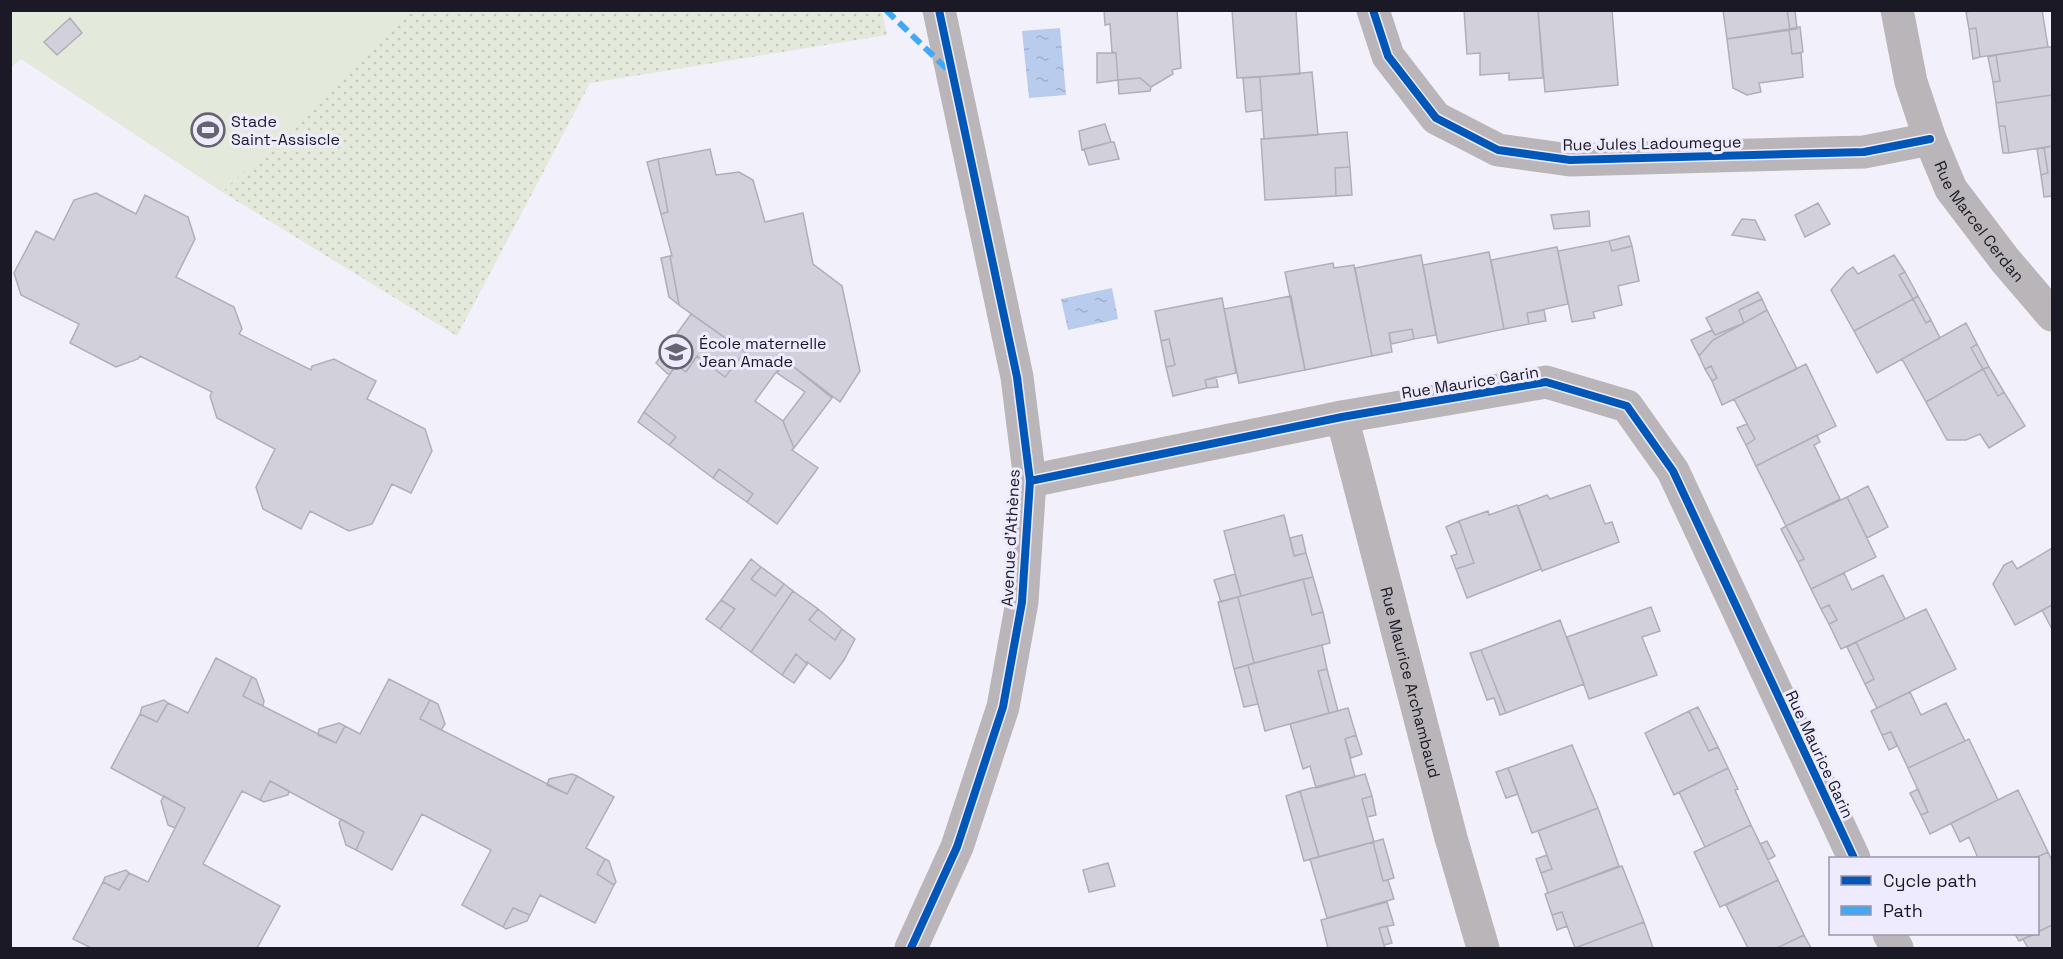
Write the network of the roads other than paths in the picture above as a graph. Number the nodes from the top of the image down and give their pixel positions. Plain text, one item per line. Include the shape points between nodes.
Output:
1 (939, 10) edge
2 (1373, 10) edge
3 (1897, 10) edge
4 (1930, 139) junction
5 (2052, 315) edge
6 (1342, 417) junction
7 (1030, 481) junction
8 (1854, 857) edge
9 (911, 948) edge
10 (1483, 948) edge

1 - 7 street, Avenue d'Athènes via 1017,377
2 - 4 street, Rue Jules Ladoumegue via 1388,56 1436,118 1498,150 1582,160 1864,152
3 - 4 street, Rue Marcel Cerdan via 1911,82
4 - 5 street, Rue Marcel Cerdan via 1951,189
6 - 7 street, Rue Maurice Garin
6 - 8 street, Rue Maurice Garin via 1546,382 1627,406 1673,471
6 - 10 street, Rue Maurice Archambaud
7 - 9 street, Avenue d'Athènes via 1022,602 1003,707 957,847

